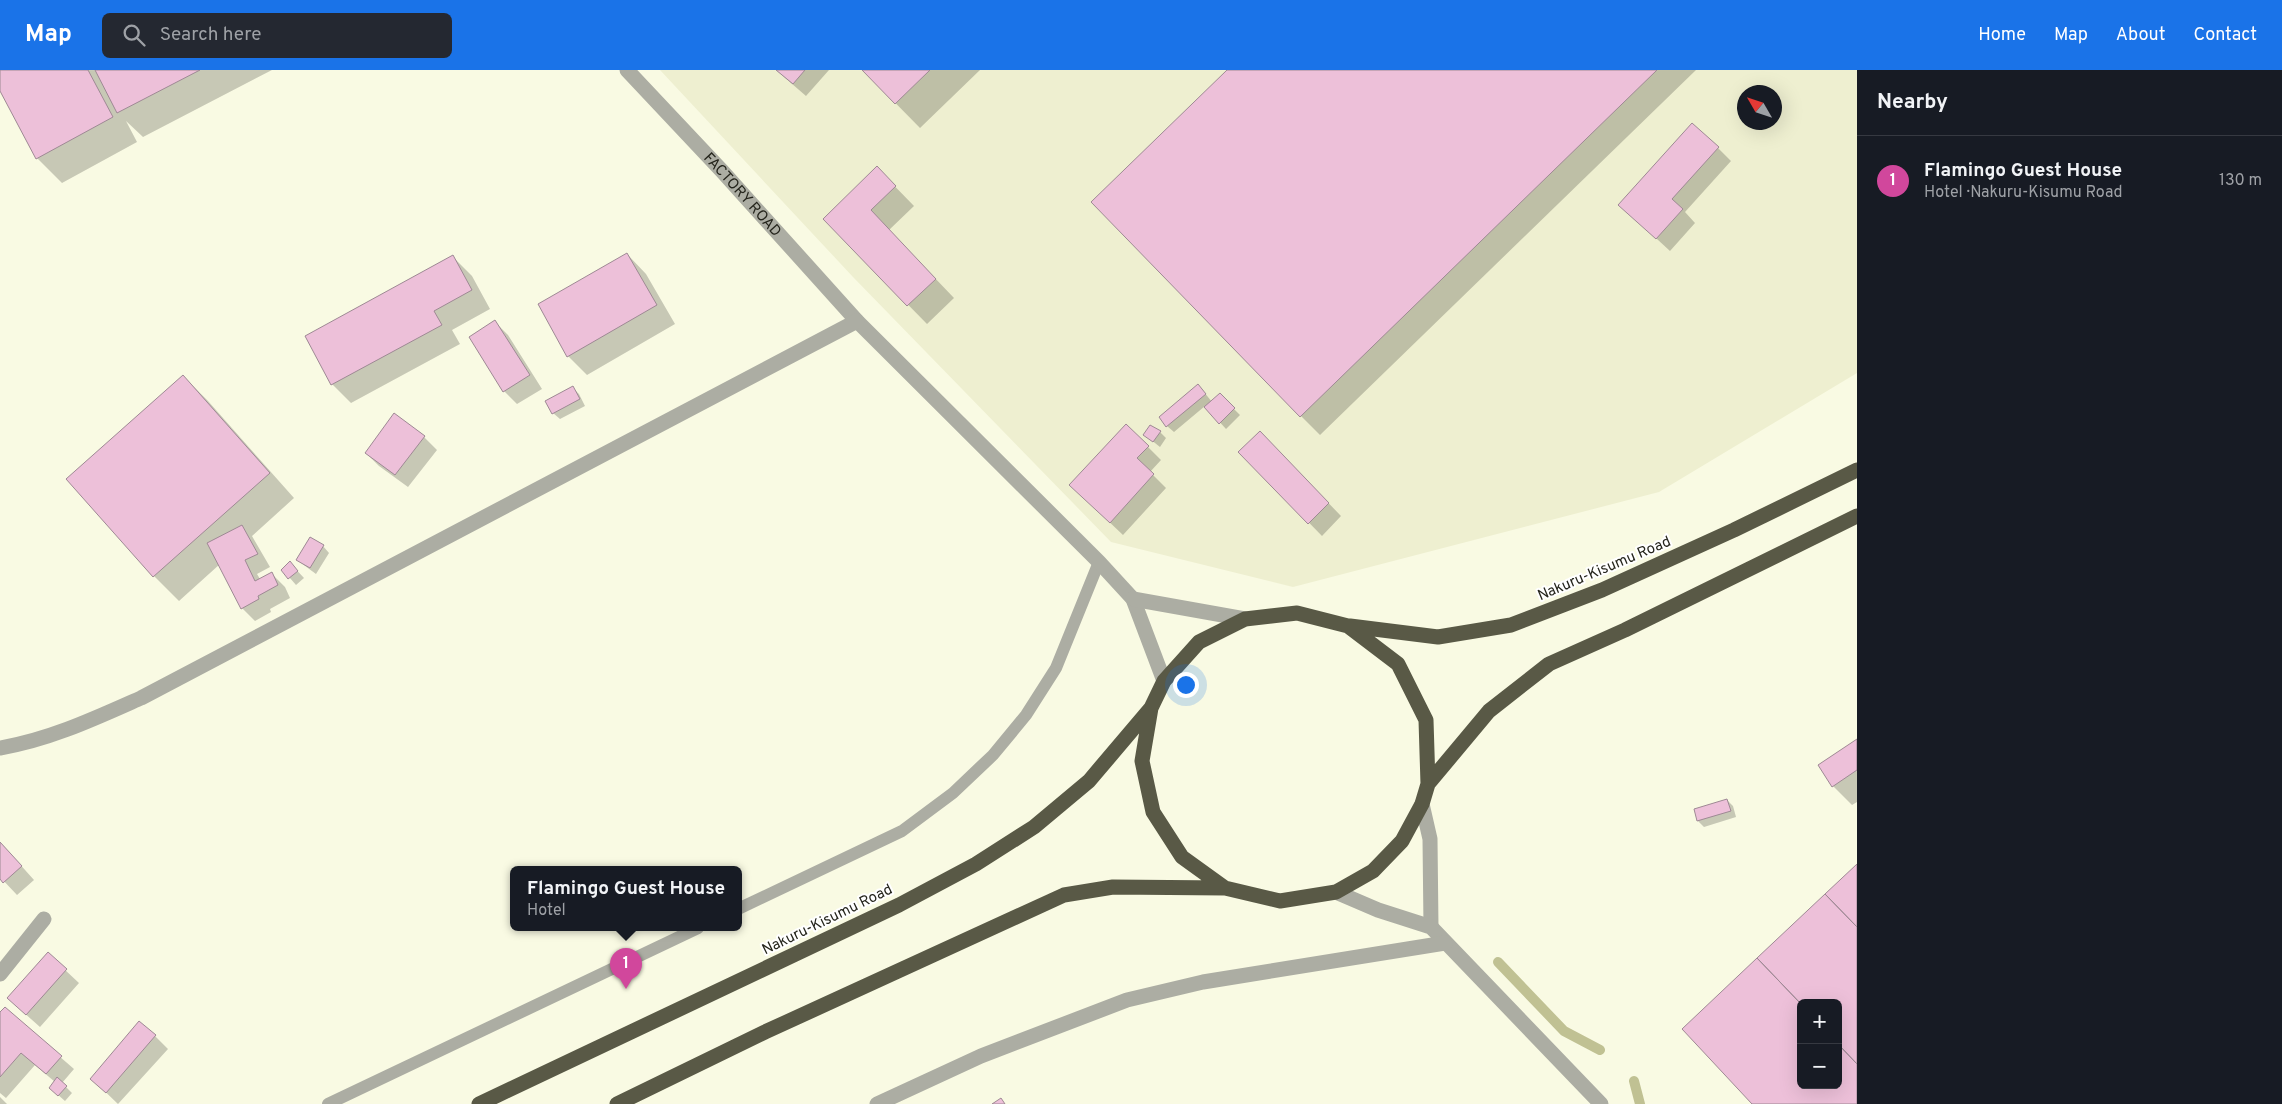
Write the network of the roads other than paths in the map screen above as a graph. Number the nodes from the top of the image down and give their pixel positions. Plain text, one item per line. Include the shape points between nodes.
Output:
1 (627, 70) edge
2 (857, 321) junction
3 (1857, 470) edge
4 (1857, 516) edge
5 (1099, 562) junction
6 (1133, 599) junction
7 (1245, 619) junction
8 (1348, 626) junction
9 (1164, 681) junction
10 (1151, 708) junction
11 (0, 748) edge
12 (1428, 784) junction
13 (1422, 804) junction
14 (1225, 888) junction
15 (1336, 892) junction
16 (742, 907) edge
17 (44, 919) dead end
18 (1431, 927) junction
19 (692, 931) edge
20 (1445, 943) junction
21 (0, 974) edge
22 (328, 1104) edge
23 (479, 1104) edge
24 (617, 1104) edge
25 (878, 1104) edge
26 (1601, 1104) edge

1 - 2 street, FACTORY ROAD
2 - 5 street, FACTORY ROAD
2 - 11 street via 141,698 82,724
3 - 8 highway, Nakuru-Kisumu Road via 1602,590 1511,625 1438,637
4 - 12 highway via 1549,664 1490,710
5 - 6 street, FACTORY ROAD
5 - 16 lane via 1056,668 1026,715 986,762 953,793 902,830
6 - 7 street
6 - 9 street
7 - 8 highway, Nakuru-Kisumu Road via 1297,613
7 - 9 highway, Nakuru-Kisumu Road via 1199,642
8 - 12 highway via 1398,664 1426,720
9 - 10 highway, Nakuru-Kisumu Road
10 - 14 highway via 1142,761 1153,812 1182,857
10 - 23 highway, Nakuru-Kisumu Road via 1089,781 1034,827 976,864 899,905
12 - 13 highway
13 - 15 highway via 1402,841 1373,872
13 - 18 street via 1430,840
14 - 15 highway via 1280,901
14 - 24 highway via 1113,887 1064,895 765,1032
15 - 18 street
17 - 21 street
18 - 20 street
19 - 22 lane
20 - 25 street via 1202,982 1127,1000 981,1056
20 - 26 street

